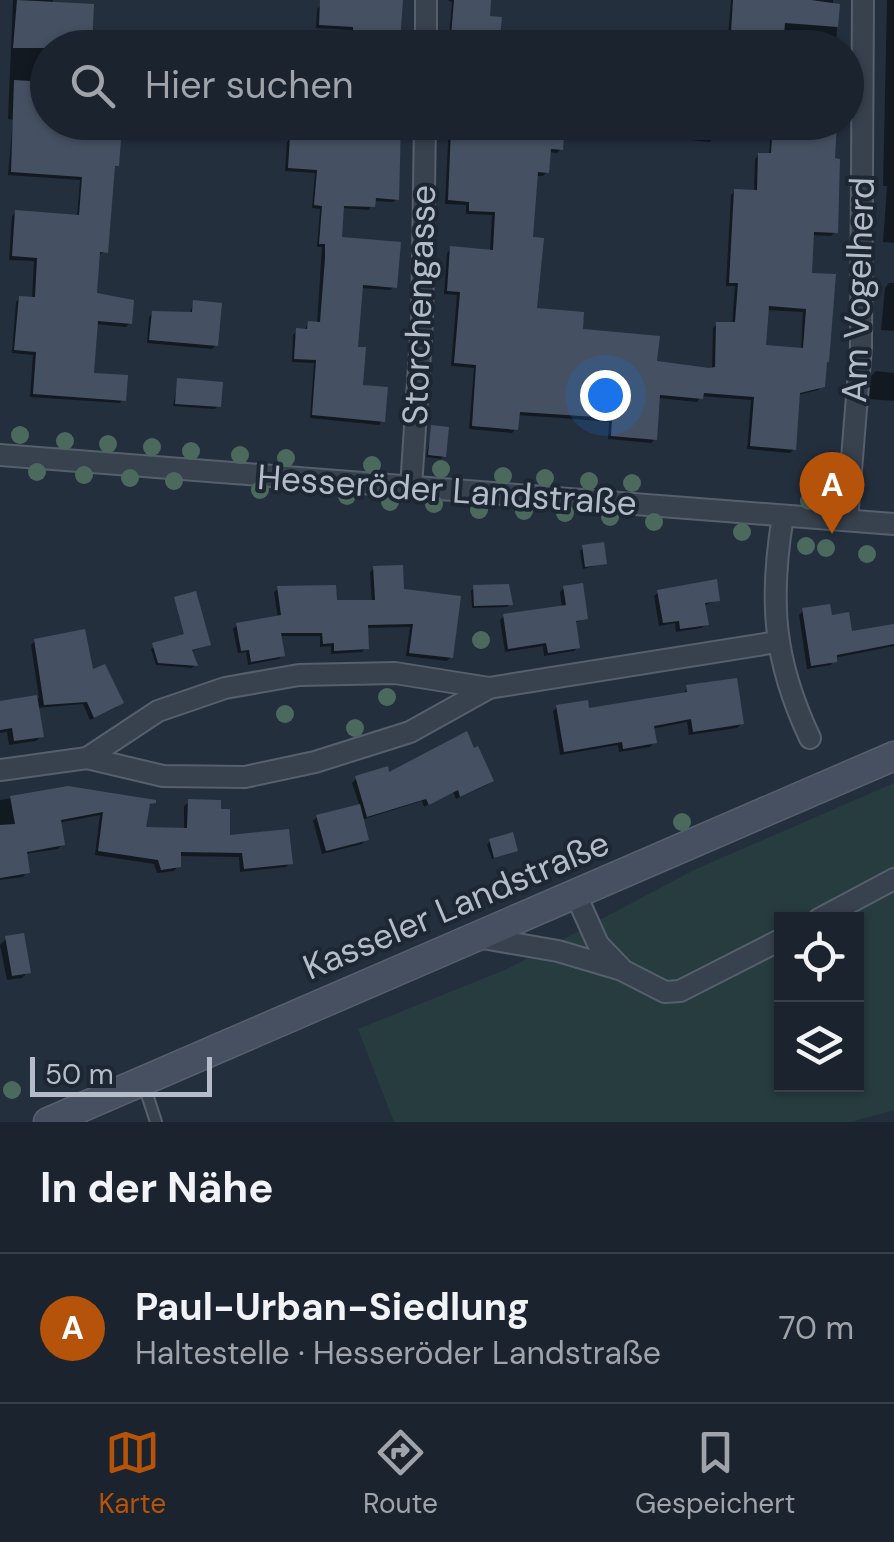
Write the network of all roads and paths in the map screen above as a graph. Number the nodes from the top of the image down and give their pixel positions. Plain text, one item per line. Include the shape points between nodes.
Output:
1 (426, 0) edge
2 (863, 0) edge
3 (426, 30) edge
4 (863, 30) edge
5 (424, 140) edge
6 (862, 140) edge
7 (0, 455) edge
8 (411, 486) junction
9 (783, 516) junction
10 (847, 520) junction
11 (894, 524) edge
12 (777, 642) junction
13 (490, 688) junction
14 (810, 738) dead end
15 (894, 756) edge
16 (87, 758) junction
17 (0, 770) edge
18 (894, 879) edge
19 (576, 895) junction
20 (834, 912) edge
21 (478, 937) junction
22 (774, 943) edge
23 (622, 970) junction
24 (142, 1081) junction
25 (48, 1122) edge
26 (156, 1122) edge

1 - 3 street
2 - 4 street, Am Vogelherd
5 - 8 street, Storchengasse
6 - 10 street, Am Vogelherd via 861,346
7 - 8 street, Hesseröder Landstraße
8 - 9 street, Hesseröder Landstraße
9 - 10 street, Hesseröder Landstraße
9 - 12 street via 773,594
10 - 11 street, Hesseröder Landstraße
12 - 13 street
12 - 14 street
13 - 16 street via 410,732 246,777 163,776
13 - 16 street via 396,673 299,675 226,688 158,712
15 - 19 main road, Kasseler Landstraße
16 - 17 street
18 - 20 street
19 - 21 main road, Kasseler Landstraße
19 - 23 street via 598,944
21 - 23 street
21 - 24 main road, Kasseler Landstraße
22 - 23 street via 680,991 651,988
24 - 25 main road, Kasseler Landstraße
24 - 26 lane

